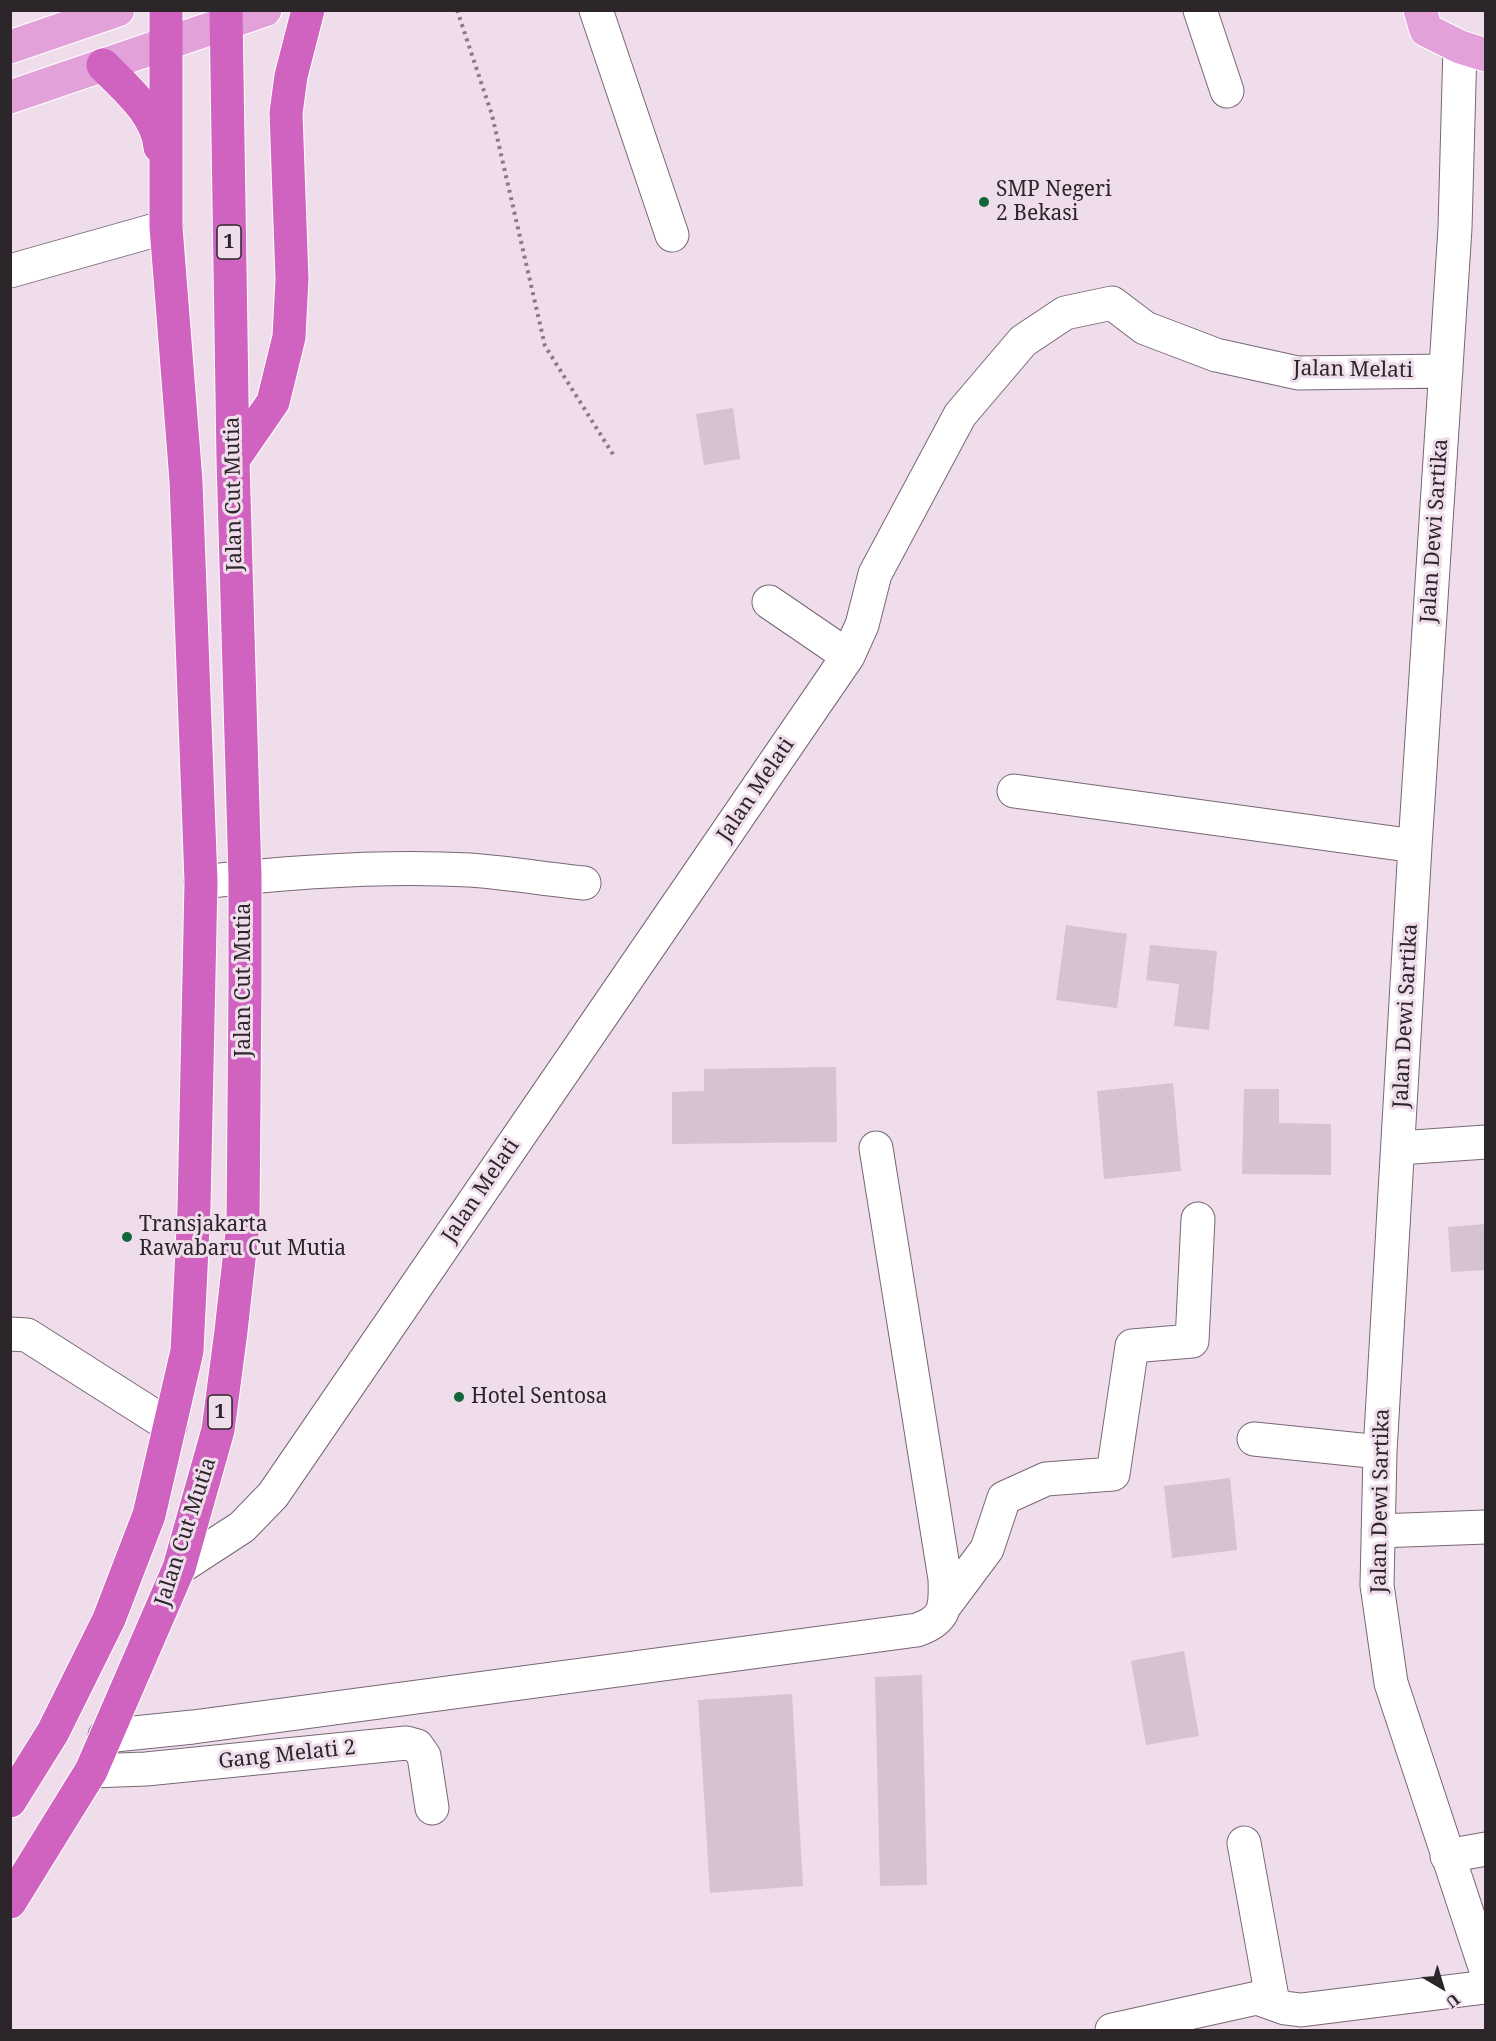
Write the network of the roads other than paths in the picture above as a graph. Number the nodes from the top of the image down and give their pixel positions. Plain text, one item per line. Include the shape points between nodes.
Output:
1 (118, 10) edge
2 (166, 10) edge
3 (265, 10) edge
4 (308, 10) edge
5 (596, 10) edge
6 (1200, 10) edge
7 (1420, 10) edge
8 (226, 17) edge
9 (165, 44) junction
10 (10, 47) edge
11 (1473, 51) edge
12 (103, 65) junction
13 (1227, 91) dead end
14 (10, 97) edge
15 (166, 227) junction
16 (672, 235) dead end
17 (10, 271) edge
18 (1446, 371) junction
19 (233, 460) junction
20 (769, 602) dead end
21 (848, 656) junction
22 (1014, 791) dead end
23 (1414, 846) junction
24 (244, 877) junction
25 (201, 882) junction
26 (584, 883) dead end
27 (1485, 1142) edge
28 (876, 1148) dead end
29 (1398, 1148) junction
30 (1198, 1219) dead end
31 (10, 1334) edge
32 (170, 1426) junction
33 (1254, 1439) dead end
34 (1380, 1452) junction
35 (1485, 1527) edge
36 (1378, 1531) junction
37 (178, 1568) junction
38 (946, 1604) junction
39 (105, 1736) junction
40 (91, 1771) junction
41 (10, 1801) edge
42 (432, 1809) dead end
43 (1244, 1843) dead end
44 (1485, 1850) edge
45 (1447, 1856) junction
46 (10, 1902) edge
47 (1485, 1970) edge
48 (1485, 1987) edge
49 (1273, 2003) junction
50 (1112, 2030) edge

1 - 10 main road
2 - 9 highway, Jalan Cut Mutia / 1
3 - 8 main road
4 - 19 highway via 286,113 292,279 289,337 273,402
5 - 16 street
6 - 13 street
7 - 11 main road via 1426,30
8 - 9 main road
8 - 19 highway, Jalan Cut Mutia / 1
9 - 12 main road
9 - 15 highway, Jalan Cut Mutia / 1
11 - 18 street, Jalan Dewi Sartika via 1455,228
12 - 14 main road
12 - 15 highway via 144,109 159,137
15 - 17 street
15 - 25 highway, Jalan Cut Mutia / 1 via 186,481
18 - 21 street, Jalan Melati via 1298,372 1216,355 1145,328 1112,303 1065,313 1023,341 960,415 874,574 862,625
18 - 23 street, Jalan Dewi Sartika
19 - 24 highway, Jalan Cut Mutia / 1
20 - 21 street
21 - 37 street, Jalan Melati via 273,1495 242,1527
22 - 23 street
23 - 29 street, Jalan Dewi Sartika
24 - 25 street
24 - 26 street via 363,870 470,870
24 - 37 highway, Jalan Cut Mutia / 1 via 243,1224 218,1430
25 - 32 highway, Jalan Cut Mutia / 1 via 187,1351
27 - 29 street
28 - 38 street
29 - 34 street, Jalan Dewi Sartika
30 - 38 street via 1192,1341 1132,1346 1113,1474 1046,1479 1004,1498 987,1549
31 - 32 street via 27,1335
32 - 41 highway, Jalan Cut Mutia / 1 via 149,1515 109,1619 53,1732
33 - 34 street
34 - 36 street, Jalan Dewi Sartika
35 - 36 street
36 - 45 street, Jalan Dewi Sartika via 1377,1585 1391,1683
37 - 39 highway, Jalan Cut Mutia / 1
38 - 39 street via 931,1625 917,1630
39 - 40 highway, Jalan Cut Mutia / 1
40 - 42 street, Gang Melati 2 via 406,1743 417,1746 424,1756
40 - 46 highway, Jalan Cut Mutia / 1
43 - 49 street
44 - 45 street
45 - 47 street, Jalan Dewi Sartika
48 - 49 street via 1300,2010
49 - 50 street via 1257,1998

